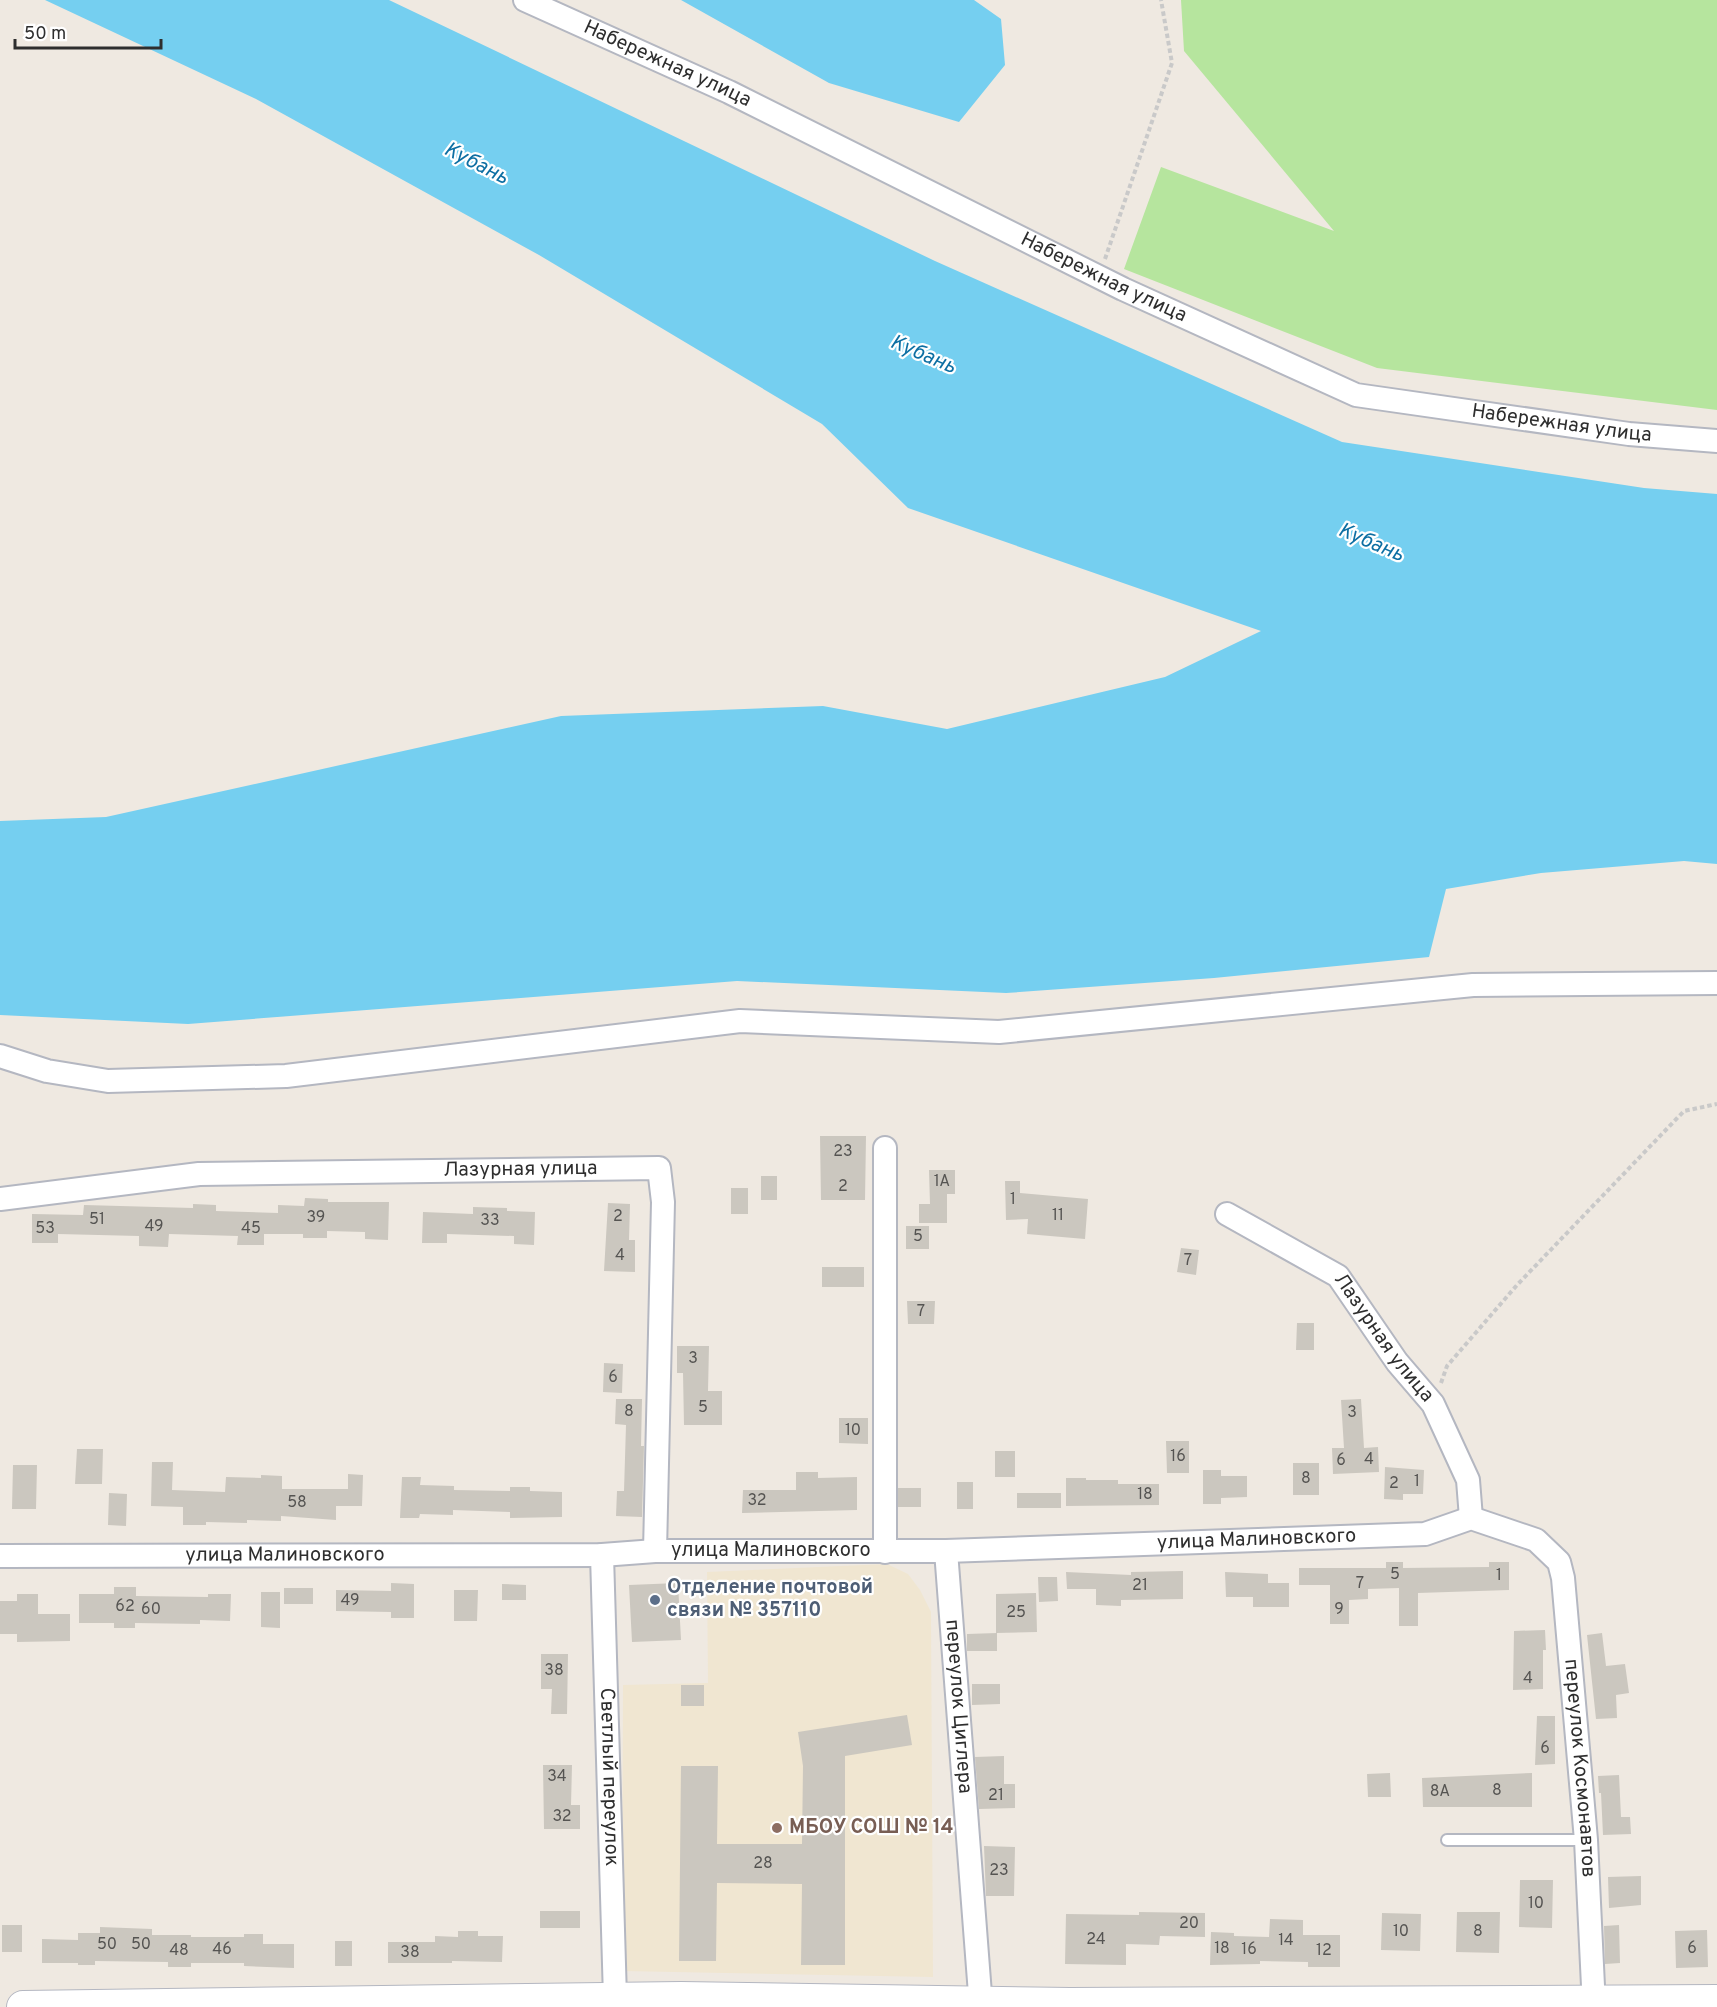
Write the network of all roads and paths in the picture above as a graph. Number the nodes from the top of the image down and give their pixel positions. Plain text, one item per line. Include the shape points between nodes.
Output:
1 (525, 0) edge
2 (1161, 0) edge
3 (1099, 276) junction
4 (1717, 441) edge
5 (1717, 983) edge
6 (0, 1056) edge
7 (1717, 1104) edge
8 (885, 1148) dead end
9 (0, 1199) edge
10 (1227, 1214) dead end
11 (1434, 1404) junction
12 (1471, 1518) junction
13 (655, 1551) junction
14 (946, 1551) junction
15 (885, 1552) junction
16 (602, 1555) junction
17 (0, 1556) edge
18 (1447, 1840) dead end
19 (1586, 1840) junction
20 (615, 1998) junction
21 (1717, 2001) edge
22 (681, 2002) edge
23 (981, 2004) edge
24 (1594, 2005) edge
25 (124, 2006) edge
26 (23, 2007) edge

1 - 3 street, Набережная улица via 729,92
2 - 3 path via 1172,63
3 - 4 street, Набережная улица via 1356,395 1629,434
5 - 6 street via 1473,985 999,1032 740,1021 286,1076 108,1081 47,1071
7 - 11 path via 1684,1111 1517,1285 1447,1366
8 - 15 street
9 - 13 street, Лазурная улица via 200,1174 659,1168 663,1202
10 - 11 street, Лазурная улица via 1338,1276 1397,1362
11 - 12 street, Лазурная улица via 1468,1480
12 - 14 street, улица Малиновского via 1425,1534
12 - 19 street, переулок Космонавтов via 1536,1540 1559,1562
13 - 15 street, улица Малиновского
13 - 16 street, улица Малиновского
14 - 15 street, улица Малиновского
14 - 23 street, переулок Циглера
16 - 17 street, улица Малиновского
16 - 20 street, Светлый переулок
18 - 19 lane
19 - 24 street, переулок Космонавтов
20 - 22 street
20 - 25 street
21 - 24 street
22 - 23 street
23 - 24 street
25 - 26 street

